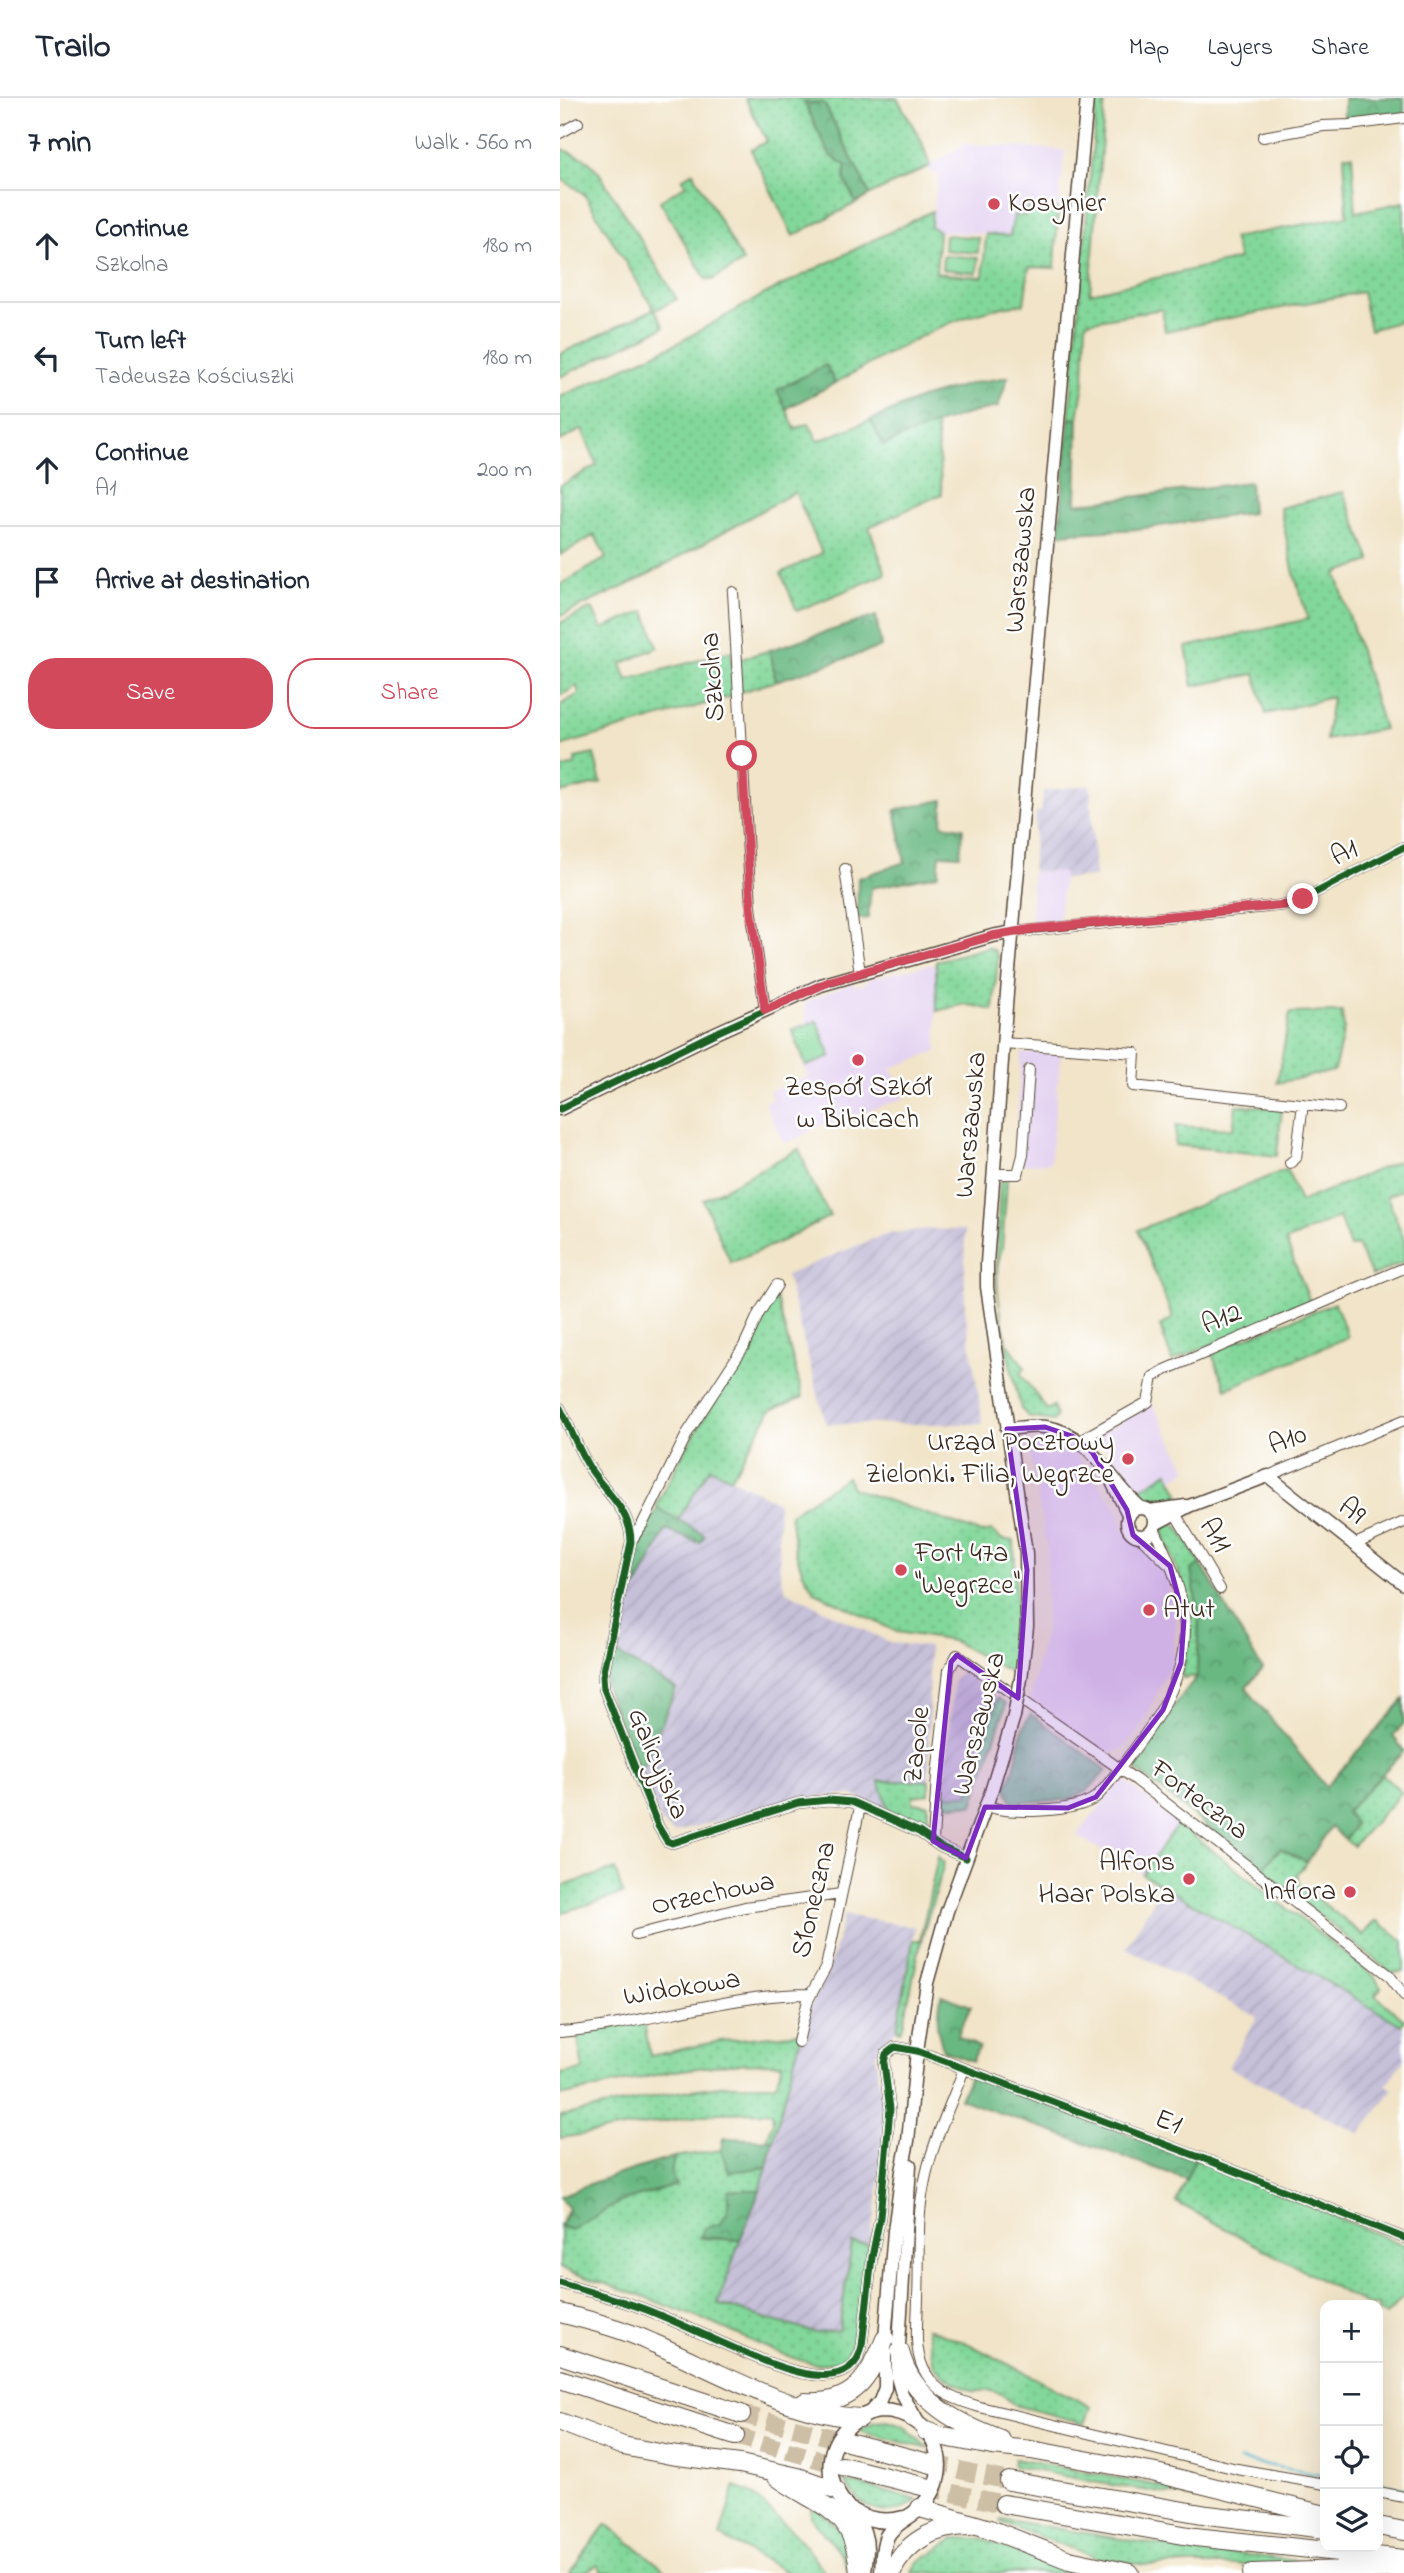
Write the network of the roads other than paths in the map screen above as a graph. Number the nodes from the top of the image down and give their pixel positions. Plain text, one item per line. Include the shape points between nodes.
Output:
1 (1087, 98) edge
2 (1404, 118) edge
3 (578, 123) dead end
4 (560, 133) edge
5 (1263, 137) dead end
6 (733, 592) dead end
7 (1404, 847) edge
8 (845, 869) dead end
9 (1014, 932) junction
10 (860, 973) junction
11 (765, 1010) junction
12 (1003, 1043) junction
13 (1029, 1070) dead end
14 (1303, 1104) junction
15 (1339, 1108) dead end
16 (560, 1109) edge
17 (1290, 1163) dead end
18 (993, 1174) junction
19 (1404, 1268) edge
20 (777, 1285) dead end
21 (560, 1408) edge
22 (1404, 1420) edge
23 (1007, 1429) junction
24 (1081, 1442) junction
25 (1108, 1474) junction
26 (1268, 1476) junction
27 (1145, 1510) junction
28 (1173, 1511) junction
29 (1129, 1516) junction
30 (1404, 1522) edge
31 (1155, 1526) junction
32 (1140, 1536) junction
33 (631, 1542) junction
34 (1353, 1545) junction
35 (1170, 1566) junction
36 (1404, 1584) edge
37 (1220, 1588) dead end
38 (957, 1655) joint
39 (1119, 1769) junction
40 (986, 1805) junction
41 (860, 1807) junction
42 (933, 1841) junction
43 (966, 1858) junction
44 (841, 1894) junction
45 (636, 1936) dead end
46 (1402, 1989) edge
47 (811, 1994) junction
48 (560, 2032) edge
49 (798, 2042) dead end
50 (917, 2051) junction
51 (964, 2069) junction
52 (908, 2141) junction
53 (1296, 2195) junction
54 (1330, 2200) dead end
55 (1404, 2238) edge
56 (560, 2283) edge
57 (560, 2313) edge
58 (885, 2339) junction
59 (900, 2353) junction
60 (560, 2355) edge
61 (560, 2379) edge
62 (783, 2399) junction
63 (741, 2414) tunnel mouth
64 (864, 2416) junction
65 (560, 2422) edge
66 (923, 2428) junction
67 (735, 2436) tunnel mouth
68 (848, 2442) tunnel mouth
69 (1031, 2450) junction
70 (932, 2464) tunnel mouth
71 (842, 2466) tunnel mouth
72 (768, 2471) junction
73 (1009, 2481) tunnel mouth
74 (1320, 2483) edge
75 (926, 2487) tunnel mouth
76 (1383, 2493) edge
77 (840, 2497) junction
78 (1404, 2497) edge
79 (1004, 2504) tunnel mouth
80 (914, 2512) junction
81 (1320, 2514) edge
82 (987, 2528) junction
83 (1320, 2528) edge
84 (1383, 2528) edge
85 (1383, 2534) edge
86 (1404, 2534) edge
87 (1404, 2559) edge
88 (1404, 2568) edge
89 (861, 2573) edge
90 (882, 2573) edge
91 (891, 2573) edge
92 (1130, 2573) edge
93 (1252, 2573) edge

1 - 9 main road, Warszawska
2 - 5 street
3 - 4 street
6 - 11 street, Szkolna via 751,907
7 - 9 street, A1 via 1286,905
8 - 10 street
9 - 10 main road
9 - 12 main road, Warszawska
10 - 11 main road
11 - 16 main road
12 - 14 street via 1135,1054 1133,1086
12 - 18 main road, Warszawska
13 - 18 street via 1018,1174
14 - 15 street
14 - 17 street via 1296,1158
18 - 23 main road, Warszawska via 987,1287
19 - 24 street, A12 via 1165,1370 1153,1377 1148,1402
20 - 33 street, Galicyjska via 688,1432
21 - 33 street, Galicyjska via 589,1468 627,1516
22 - 26 street, A10
23 - 24 main road via 1045,1427
23 - 40 main road, Warszawska, bridge via 1027,1570 1027,1628 1014,1716
24 - 25 main road
25 - 27 main road
25 - 29 main road
26 - 28 main road, A10
26 - 34 main road, A9
27 - 28 main road, A10
27 - 29 main road via 1134,1510
27 - 31 main road via 1154,1517
28 - 31 main road, A10
28 - 37 street, A11
29 - 32 main road via 1130,1531
30 - 34 street
31 - 32 main road
31 - 35 street
32 - 35 street
33 - 41 street, Galicyjska via 604,1689 667,1841 798,1803 829,1800
34 - 36 main road, A9
35 - 39 street via 1180,1590 1184,1619 1181,1663 1163,1710
38 - 39 street, Forteczna
38 - 42 street, Zapole via 948,1670
39 - 40 street via 1096,1797 1068,1808 1007,1810
39 - 46 street, Forteczna
40 - 43 main road, Warszawska
41 - 42 street, Galicyjska
41 - 44 street, Słoneczna
42 - 43 street, Galicyjska
43 - 50 main road, Warszawska via 935,1951
44 - 45 street, Orzechowa via 745,1907
44 - 47 street, Słoneczna via 826,1967
47 - 48 street, Widokowa
47 - 49 street, Słoneczna
50 - 51 street, E1
50 - 52 main road, Warszawska
50 - 56 street via 895,2047 884,2063 890,2109 880,2217 862,2346 847,2368 826,2375 788,2370 644,2308
51 - 53 street, E1
51 - 74 street via 932,2154 922,2198 917,2342 928,2377 951,2397 981,2407 1237,2469
52 - 58 main road, Warszawska via 894,2231
52 - 59 main road, Warszawska
53 - 54 street
53 - 55 street, E1
57 - 62 highway via 638,2336
58 - 62 highway via 871,2370 845,2395 821,2403
58 - 64 main road, Warszawska via 884,2393
59 - 66 main road, Warszawska via 900,2389
59 - 69 highway via 911,2382 932,2403 974,2429
60 - 63 highway
61 - 67 highway
62 - 64 highway via 830,2415
64 - 66 main road via 898,2413
64 - 77 main road via 840,2435 832,2450 830,2467
65 - 72 highway via 623,2446
66 - 69 highway via 972,2443
66 - 80 main road via 937,2449 939,2474 934,2490
68 - 70 highway
69 - 81 highway via 1180,2478
71 - 75 highway
72 - 77 highway via 798,2477
72 - 89 highway via 839,2517 855,2544
73 - 83 highway via 1171,2510
76 - 78 street
77 - 80 main road via 858,2514 874,2520 892,2521
77 - 89 main road via 864,2534
79 - 87 highway via 1195,2537
80 - 82 highway
80 - 90 main road via 888,2534
82 - 91 highway via 960,2526 929,2534 905,2551
82 - 92 highway via 1069,2560
84 - 86 highway
85 - 86 highway
88 - 93 highway

